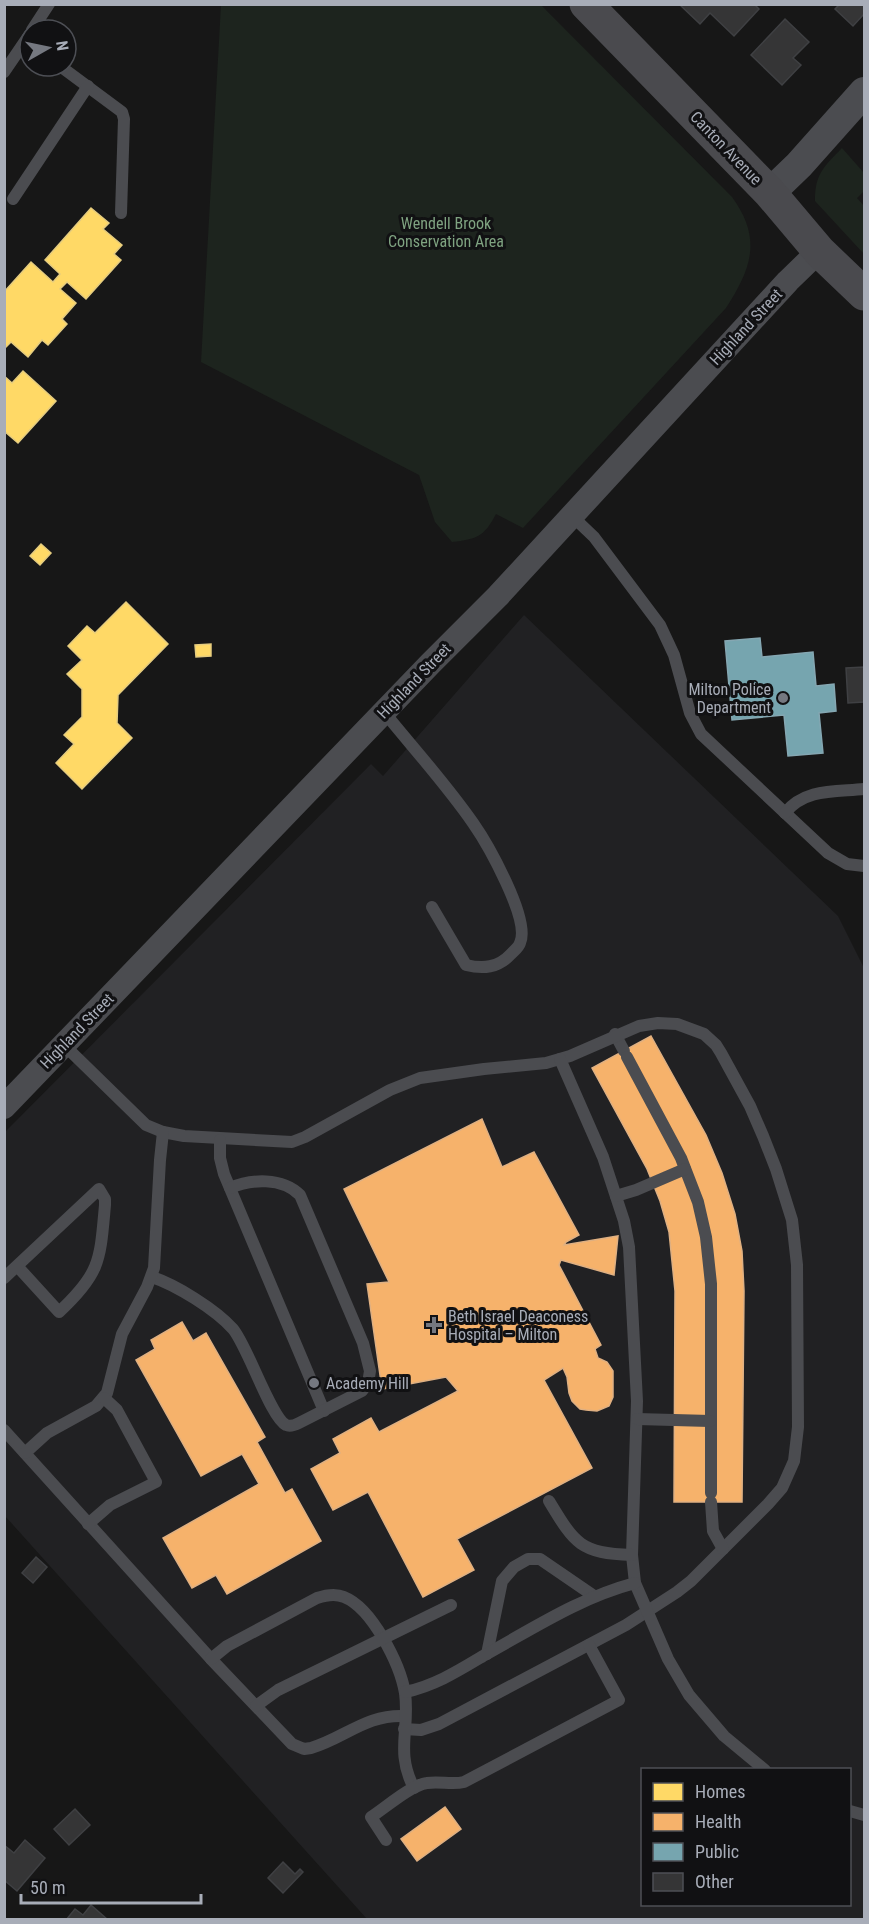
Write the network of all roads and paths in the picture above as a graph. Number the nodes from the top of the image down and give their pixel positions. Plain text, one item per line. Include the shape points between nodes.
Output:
1 (49, 4) edge
2 (586, 4) edge
3 (41, 18) edge
4 (18, 53) edge
5 (4, 72) edge
6 (77, 78) edge
7 (88, 86) junction
8 (864, 92) edge
9 (770, 193) junction
10 (13, 199) dead end
11 (122, 213) dead end
12 (819, 251) junction
13 (864, 294) edge
14 (572, 516) junction
15 (384, 712) junction
16 (864, 789) edge
17 (785, 813) junction
18 (864, 866) edge
19 (432, 907) dead end
20 (615, 1035) junction
21 (64, 1045) junction
22 (560, 1059) junction
23 (4, 1107) edge
24 (163, 1132) junction
25 (220, 1140) junction
26 (685, 1169) junction
27 (230, 1188) junction
28 (616, 1196) junction
29 (17, 1266) junction
30 (152, 1277) junction
31 (4, 1278) edge
32 (104, 1398) junction
33 (324, 1411) junction
34 (637, 1419) junction
35 (710, 1420) junction
36 (4, 1430) edge
37 (25, 1453) junction
38 (549, 1501) dead end
39 (88, 1524) junction
40 (723, 1549) junction
41 (632, 1555) junction
42 (635, 1583) junction
43 (594, 1596) junction
44 (451, 1605) dead end
45 (647, 1612) junction
46 (382, 1638) junction
47 (589, 1645) junction
48 (487, 1654) junction
49 (211, 1659) junction
50 (405, 1692) junction
51 (256, 1706) junction
52 (405, 1723) junction
53 (763, 1768) edge
54 (414, 1788) junction
55 (386, 1840) dead end

1 - 3 lane
2 - 9 main road, Canton Avenue
4 - 5 lane
6 - 7 lane
7 - 10 lane
7 - 11 lane via 117,106 124,119
8 - 9 street
9 - 12 main road, Canton Avenue
12 - 13 main road, Canton Avenue
12 - 14 street, Highland Street
14 - 15 street, Highland Street
14 - 17 lane via 594,537 660,625 701,734
15 - 19 lane via 474,823 512,894 522,921 521,943 495,966 466,965
15 - 21 street, Highland Street
16 - 17 lane via 807,796
17 - 18 lane via 837,860
20 - 22 lane
20 - 26 lane
20 - 40 lane via 639,1026 666,1023 696,1030 711,1039 757,1121 792,1220 798,1320 796,1450 782,1488
21 - 23 street, Highland Street
21 - 24 lane via 138,1119
22 - 25 lane via 420,1078 292,1142
22 - 28 lane via 598,1144
24 - 25 lane
24 - 30 lane
25 - 27 lane via 221,1166
26 - 28 lane
26 - 35 lane via 702,1214 710,1260
27 - 33 lane
27 - 33 lane via 268,1182 295,1190 304,1202 363,1343 369,1371 368,1383 362,1391
28 - 34 lane via 630,1260
29 - 29 lane via 59,1312 93,1274 100,1254 105,1199 99,1190
29 - 31 lane
30 - 32 lane via 123,1334
30 - 33 lane via 191,1296 234,1330 284,1424 294,1425
32 - 37 lane via 47,1433
32 - 39 lane via 117,1410 156,1482 110,1505
34 - 35 lane
34 - 41 lane
35 - 40 lane via 713,1530
36 - 37 lane
37 - 39 lane
38 - 41 lane via 565,1528 585,1546 599,1552
39 - 49 lane
40 - 45 lane via 691,1581
41 - 42 lane
42 - 43 lane
42 - 45 lane
43 - 48 lane
43 - 48 lane via 540,1559 528,1559 502,1581
44 - 46 lane
45 - 47 lane
45 - 53 lane via 674,1671 697,1707
46 - 49 lane via 357,1604 329,1594 227,1646
46 - 50 lane
46 - 51 lane via 278,1690
47 - 52 lane via 439,1724 421,1730
47 - 54 lane via 620,1700 464,1782 425,1783
48 - 50 lane via 434,1684
49 - 51 lane
50 - 52 lane
51 - 52 lane via 292,1744 304,1749 376,1719 392,1716
52 - 54 lane via 403,1755
54 - 55 lane via 371,1817

